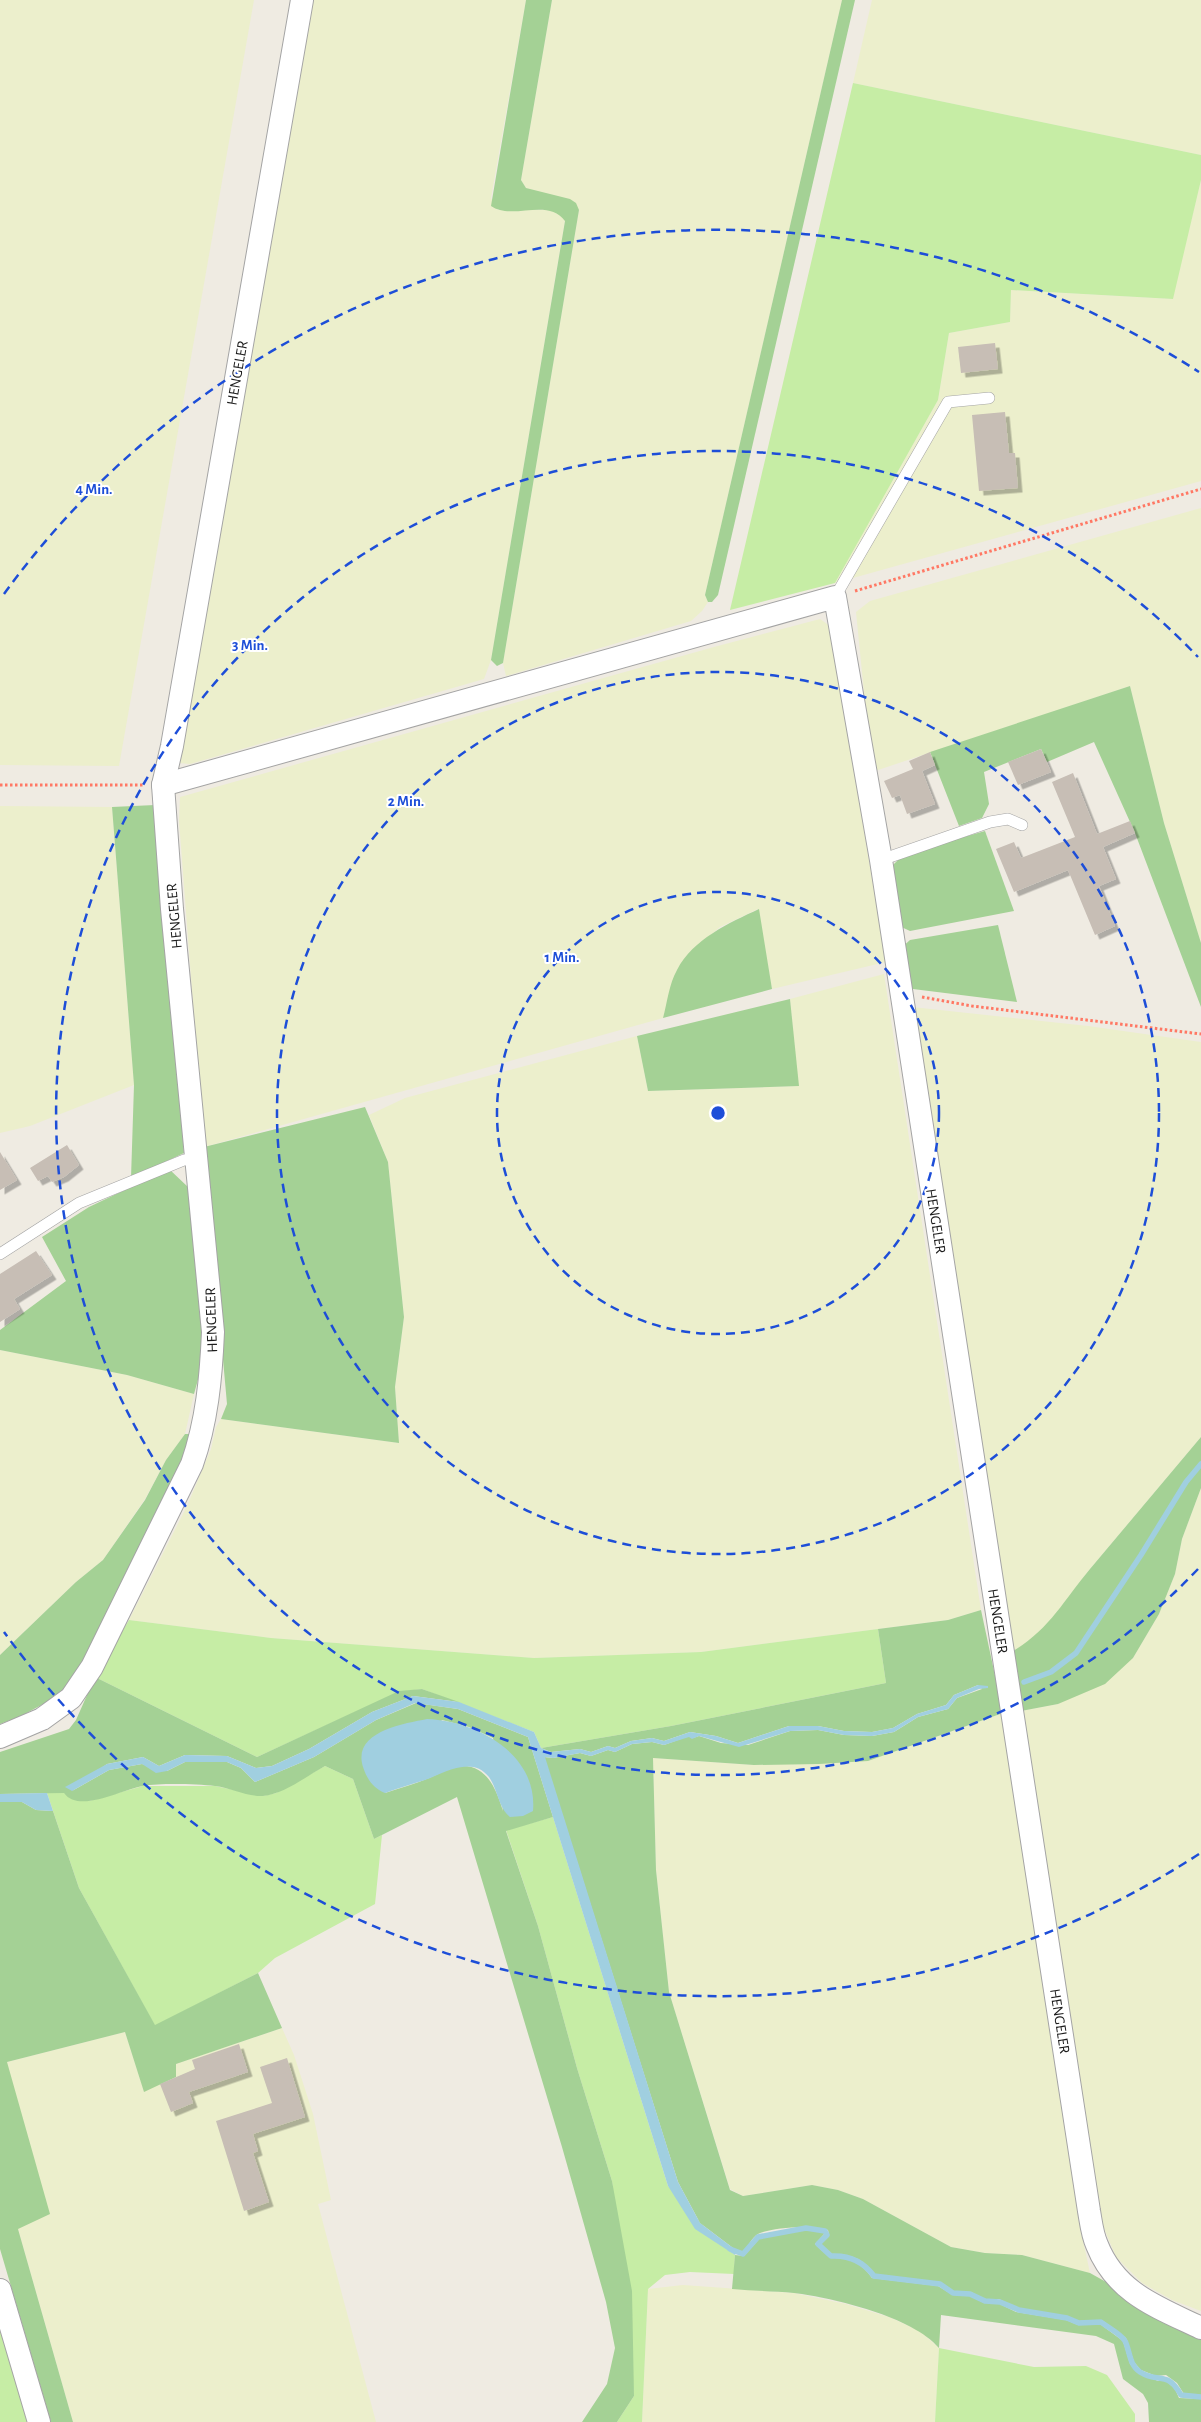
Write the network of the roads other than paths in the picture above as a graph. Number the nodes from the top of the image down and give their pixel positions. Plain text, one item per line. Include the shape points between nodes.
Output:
1 (302, 0) edge
2 (989, 398) dead end
3 (835, 597) junction
4 (164, 785) junction
5 (1022, 825) dead end
6 (881, 860) junction
7 (197, 1159) junction
8 (0, 1254) edge
9 (0, 1737) edge
10 (0, 2290) edge
11 (1201, 2328) edge
12 (39, 2422) edge

1 - 4 street, HENGELER
2 - 3 lane via 948,402
3 - 4 street
3 - 6 street, HENGELER
4 - 7 street, HENGELER via 173,919
5 - 6 lane via 1008,819 990,822
6 - 11 street, HENGELER via 1096,2243 1108,2268 1122,2284 1145,2301
7 - 8 lane via 184,1160 79,1203
7 - 9 street, HENGELER via 213,1332 203,1434 192,1464 92,1667 71,1698 42,1719
10 - 12 street

